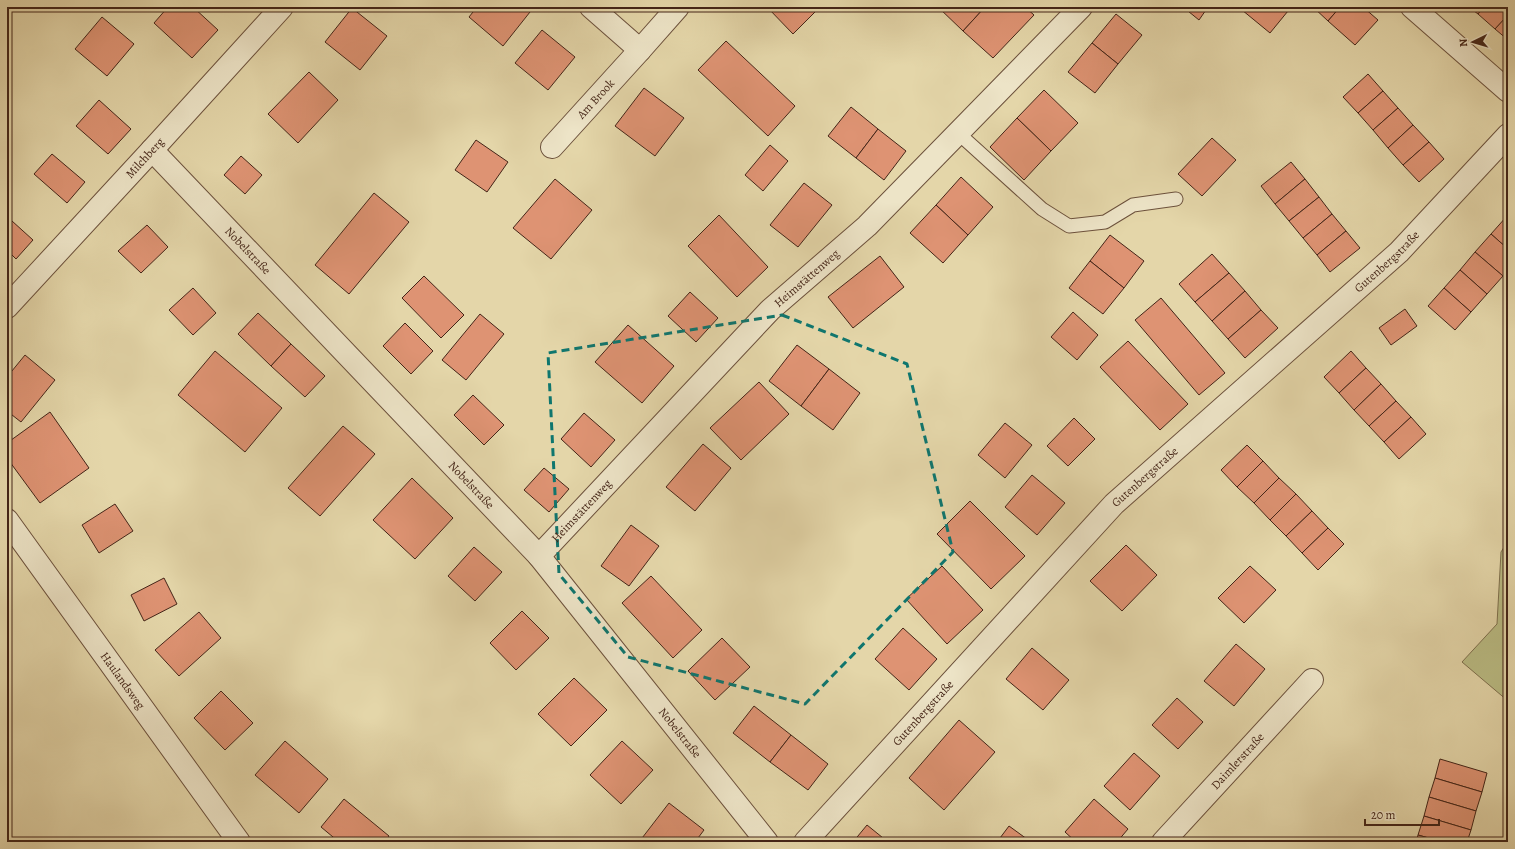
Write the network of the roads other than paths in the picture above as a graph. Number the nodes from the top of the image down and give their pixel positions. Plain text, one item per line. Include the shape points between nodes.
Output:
1 (282, 7) edge
2 (591, 7) edge
3 (678, 7) edge
4 (1082, 7) edge
5 (1412, 7) edge
6 (640, 50) junction
7 (1508, 91) edge
8 (958, 133) junction
9 (1508, 135) edge
10 (552, 147) dead end
11 (152, 150) junction
12 (1176, 199) dead end
13 (7, 308) edge
14 (7, 520) edge
15 (539, 556) junction
16 (1312, 680) dead end
17 (239, 842) edge
18 (767, 842) edge
19 (805, 842) edge
20 (1163, 842) edge

1 - 11 street, Milchberg
2 - 6 street
3 - 6 street, Am Brook
4 - 8 street, Heimstättenweg
5 - 7 street
6 - 10 street, Am Brook
8 - 12 lane via 1042,209 1069,226 1105,222 1133,205
8 - 15 street, Heimstättenweg via 867,226 770,310
9 - 19 street, Gutenbergstraße via 1399,252 1114,504
11 - 13 street, Milchberg
11 - 15 street, Nobelstraße
14 - 17 street, Haulandsweg
15 - 18 street, Nobelstraße
16 - 20 street, Daimlerstraße

